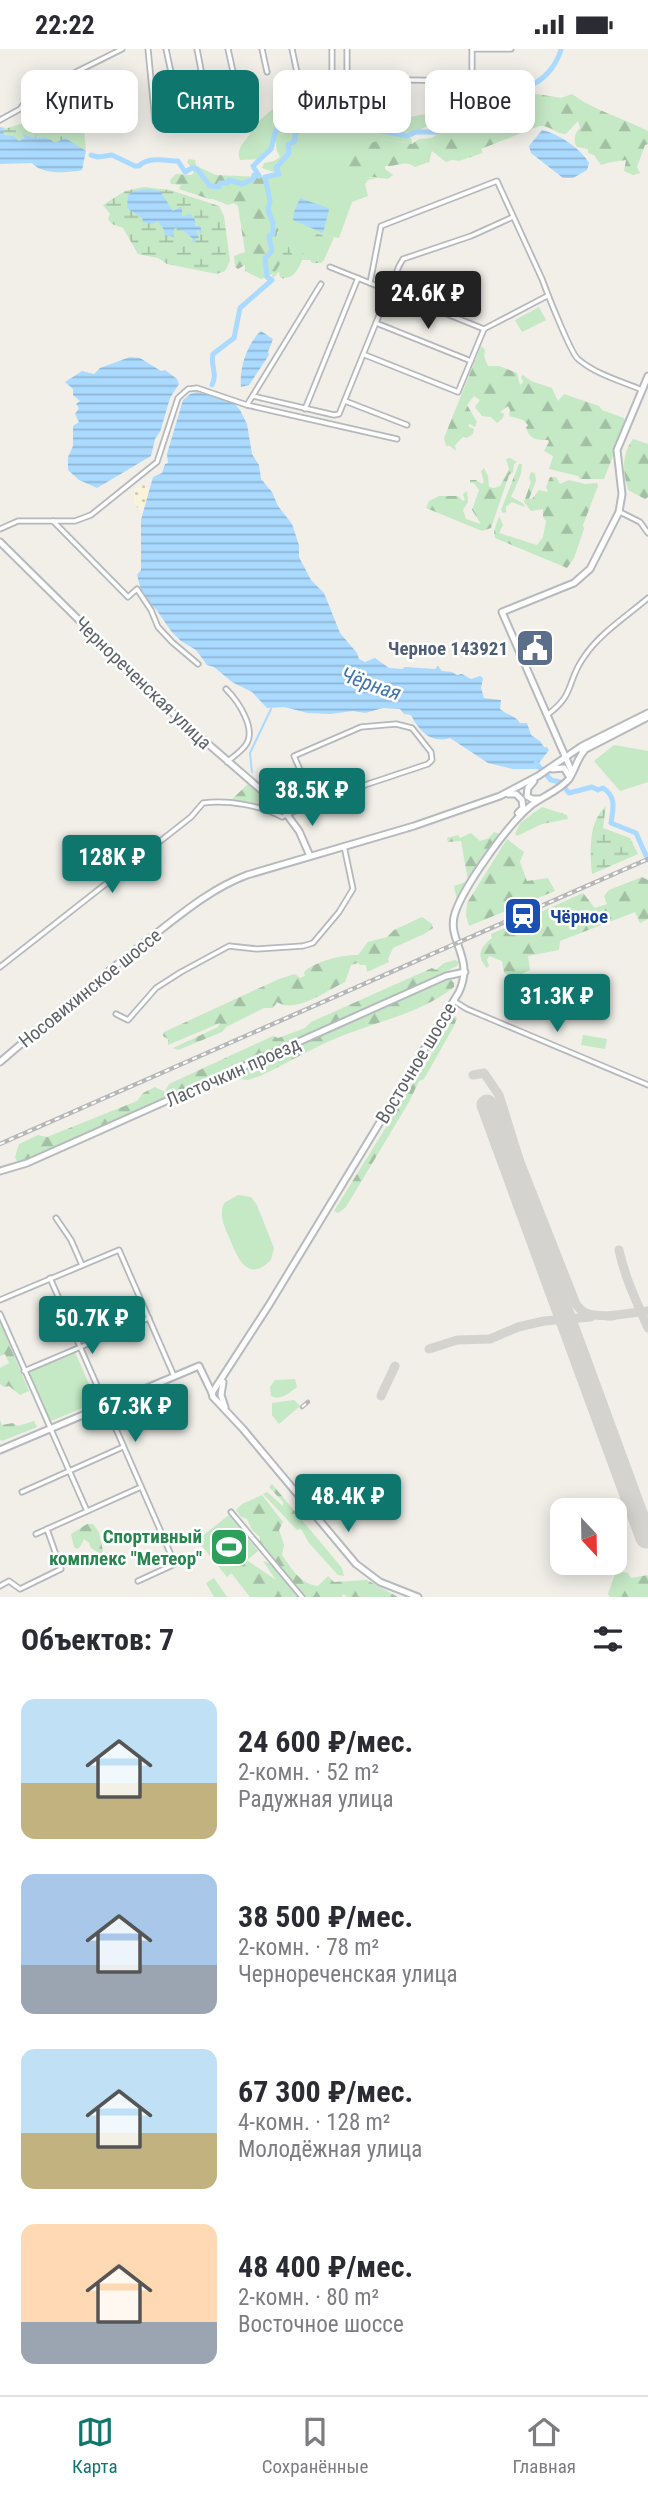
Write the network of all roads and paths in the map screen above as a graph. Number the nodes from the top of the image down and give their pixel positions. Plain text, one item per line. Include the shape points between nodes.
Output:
1 (122, 49) edge
2 (148, 49) edge
3 (166, 49) edge
4 (197, 49) edge
5 (228, 49) edge
6 (262, 49) edge
7 (292, 49) edge
8 (332, 49) edge
9 (347, 49) edge
10 (472, 49) edge
11 (511, 49) edge
12 (171, 70) edge
13 (201, 70) edge
14 (233, 70) edge
15 (296, 70) edge
16 (332, 70) edge
17 (267, 72) dead end
18 (152, 90) edge
19 (0, 120) edge
20 (513, 217) junction
21 (330, 267) dead end
22 (358, 278) junction
23 (370, 283) junction
24 (321, 284) dead end
25 (389, 291) junction
26 (547, 296) junction
27 (376, 323) junction
28 (484, 329) junction
29 (364, 355) junction
30 (471, 361) junction
31 (648, 376) edge
32 (642, 390) junction
33 (253, 396) junction
34 (345, 401) junction
35 (247, 405) junction
36 (305, 409) junction
37 (407, 425) dead end
38 (397, 439) dead end
39 (619, 512) junction
40 (53, 521) junction
41 (0, 529) edge
42 (648, 533) edge
43 (0, 542) edge
44 (648, 599) edge
45 (198, 664) dead end
46 (226, 689) dead end
47 (547, 715) junction
48 (648, 715) edge
49 (561, 745) junction
50 (583, 748) junction
51 (566, 758) junction
52 (227, 762) junction
53 (549, 769) junction
54 (572, 773) junction
55 (538, 776) junction
56 (566, 782) junction
57 (505, 794) junction
58 (540, 799) junction
59 (314, 802) junction
60 (285, 815) junction
61 (508, 829) junction
62 (344, 846) junction
63 (310, 856) junction
64 (0, 967) edge
65 (465, 972) junction
66 (446, 976) junction
67 (462, 986) junction
68 (454, 1001) junction
69 (116, 1014) dead end
70 (0, 1062) edge
71 (648, 1085) edge
72 (0, 1171) edge
73 (56, 1219) dead end
74 (82, 1265) junction
75 (50, 1278) junction
76 (0, 1300) edge
77 (0, 1314) edge
78 (149, 1318) junction
79 (79, 1347) junction
80 (24, 1371) junction
81 (174, 1376) junction
82 (225, 1376) junction
83 (213, 1394) junction
84 (221, 1395) junction
85 (105, 1406) junction
86 (233, 1418) junction
87 (49, 1429) junction
88 (123, 1447) junction
89 (0, 1450) edge
90 (68, 1472) junction
91 (141, 1487) junction
92 (22, 1493) dead end
93 (87, 1511) junction
94 (232, 1512) dead end
95 (47, 1529) junction
96 (36, 1534) dead end
97 (138, 1581) dead end
98 (0, 1586) edge
99 (302, 1597) edge
100 (418, 1597) edge

1 - 19 street via 30,95 20,109
2 - 18 street
3 - 12 street
4 - 13 street
5 - 14 street
6 - 17 street
7 - 15 street
8 - 16 street
9 - 10 street via 347,79 472,81
10 - 11 street
20 - 23 street via 496,181 381,226
20 - 25 street via 407,257 398,266
20 - 26 street
21 - 22 street
22 - 23 street
22 - 36 street
23 - 25 street
24 - 33 street
25 - 27 street
25 - 28 street
26 - 28 street
26 - 32 street via 578,359
27 - 29 street
27 - 30 street
28 - 30 street
29 - 30 street via 458,393
29 - 34 street
31 - 32 main road
32 - 39 main road via 618,450
33 - 35 street
33 - 36 street
34 - 36 street via 337,415
34 - 37 street
35 - 38 street
35 - 40 street via 197,388 184,391 161,455 153,465 91,515
39 - 42 street via 640,521
39 - 47 main road via 584,576 502,612
40 - 41 street via 18,521
40 - 45 street via 128,597 137,589 158,627
43 - 52 main road, Чернореченская улица
44 - 47 street via 588,651 567,697
46 - 52 street via 243,713 248,737 247,744
47 - 49 main road
48 - 50 main road, Носовихинское шоссе
49 - 50 main road
49 - 51 main road
49 - 53 main road via 559,758
50 - 51 main road, Носовихинское шоссе
50 - 54 main road, Восточное шоссе
51 - 53 main road, Носовихинское шоссе
51 - 54 main road
52 - 60 main road, Чернореченская улица via 278,803
53 - 55 main road, Носовихинское шоссе
53 - 56 main road via 566,770
54 - 56 main road, Восточное шоссе
55 - 57 main road, Носовихинское шоссе
55 - 58 main road via 527,794
56 - 58 main road, Восточное шоссе
57 - 61 main road via 516,794 524,803
57 - 62 main road, Носовихинское шоссе via 433,821
58 - 61 main road, Восточное шоссе
59 - 59 street via 428,765 431,752 412,728 396,725 361,727 294,755
59 - 60 street
60 - 63 main road, Чернореченская улица
60 - 64 street via 203,803
61 - 65 main road, Восточное шоссе via 454,917
62 - 63 main road, Носовихинское шоссе
62 - 69 street via 353,889 313,943 257,949 229,946 156,988 128,1020
63 - 70 main road, Носовихинское шоссе via 247,875 206,895
65 - 66 main road, Ласточкин проезд
65 - 67 main road, Восточное шоссе
66 - 67 main road
66 - 72 main road, Ласточкин проезд via 87,1137
67 - 68 main road, Восточное шоссе
68 - 71 street
68 - 82 main road, Восточное шоссе
73 - 74 street
74 - 75 street
74 - 78 street via 119,1250
75 - 76 street
75 - 79 street
77 - 80 street
78 - 79 street
78 - 81 street
79 - 80 street
79 - 85 street
80 - 87 street
81 - 83 main road via 199,1366
81 - 85 main road
82 - 83 main road, Восточное шоссе
82 - 84 main road, Восточное шоссе
83 - 84 main road via 218,1399
83 - 86 main road
84 - 86 main road
85 - 87 main road
85 - 88 street
86 - 100 main road via 356,1564 380,1582
87 - 89 main road
87 - 90 street
88 - 90 street
88 - 91 street
90 - 92 street
90 - 93 street
91 - 93 street
91 - 97 street via 175,1564
93 - 95 street
94 - 99 street
95 - 96 street
95 - 98 street via 61,1569 20,1589 9,1581

